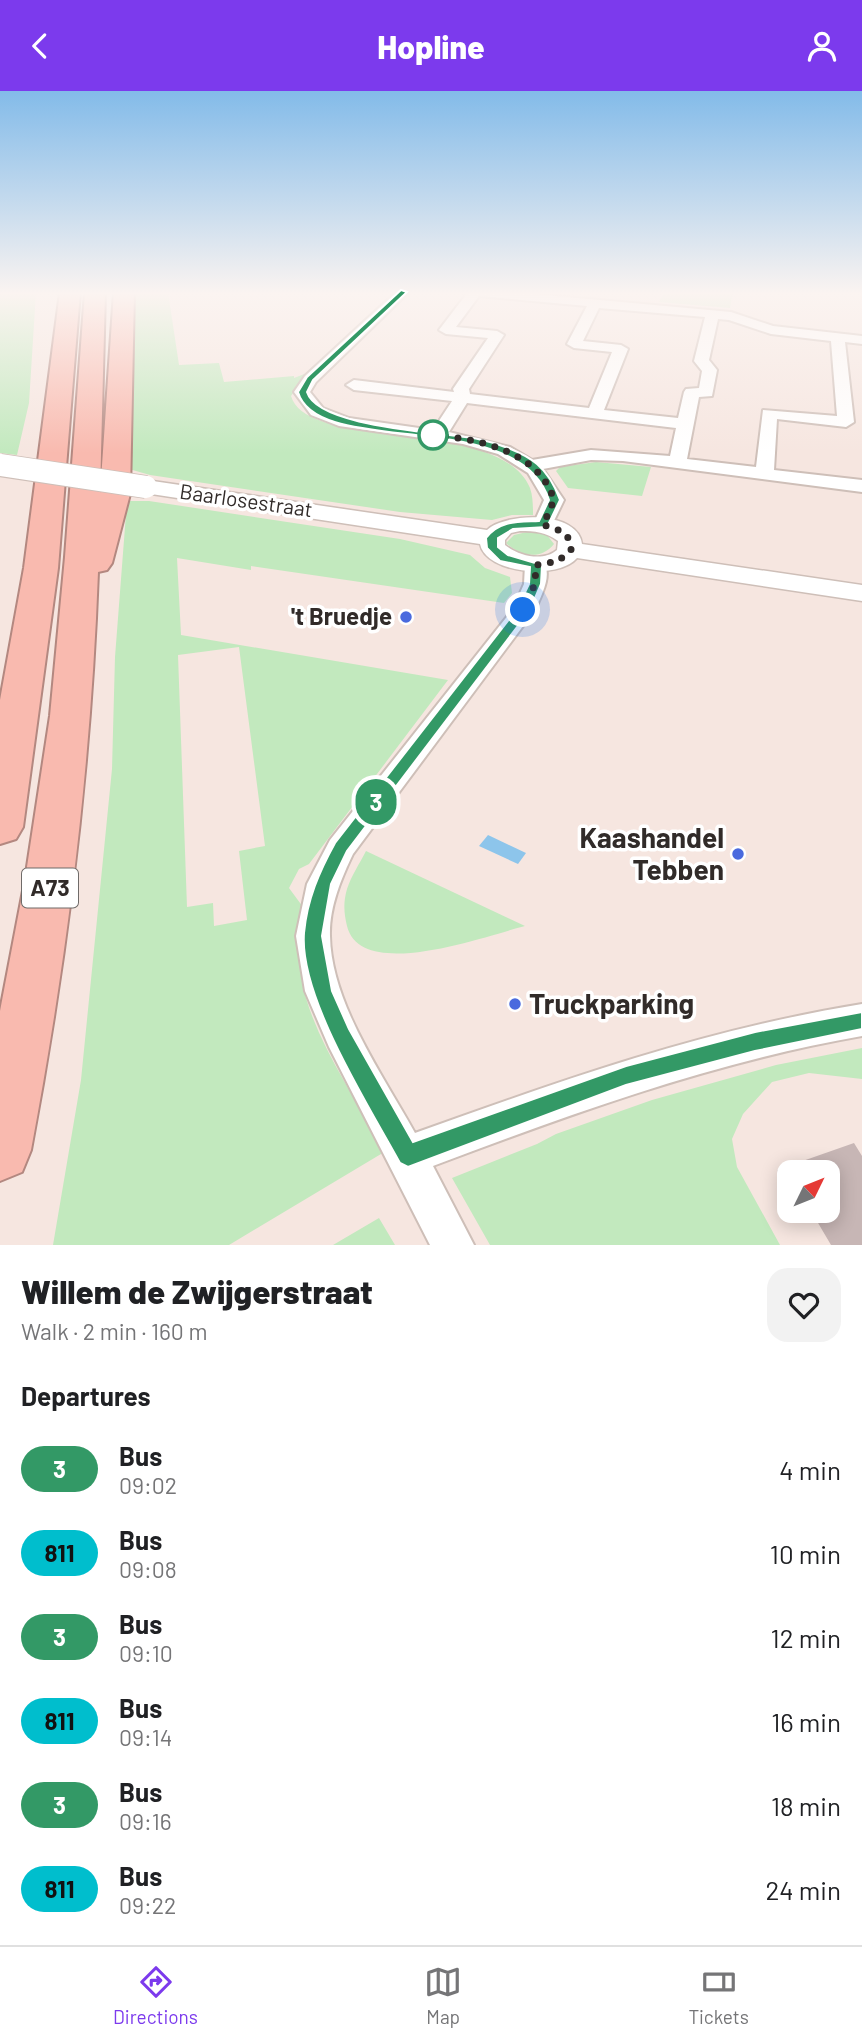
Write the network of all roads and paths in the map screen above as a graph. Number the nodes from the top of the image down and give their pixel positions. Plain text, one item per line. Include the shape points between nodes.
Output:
1 (52, 346) edge
2 (64, 346) edge
3 (92, 346) edge
4 (122, 346) edge
5 (344, 346) edge
6 (491, 346) edge
7 (591, 346) edge
8 (705, 346) edge
9 (839, 346) edge
10 (354, 385) dead end
11 (60, 387) junction
12 (463, 397) junction
13 (595, 413) junction
14 (685, 424) junction
15 (438, 435) junction
16 (677, 463) junction
17 (0, 465) edge
18 (533, 465) junction
19 (765, 474) junction
20 (862, 487) edge
21 (543, 525) junction
22 (492, 538) junction
23 (571, 550) junction
24 (536, 565) junction
25 (862, 593) edge
26 (77, 622) junction
27 (0, 827) edge
28 (862, 1020) edge
29 (0, 1150) edge
30 (408, 1155) junction
31 (453, 1245) edge

1 - 11 highway
2 - 11 highway
3 - 26 highway, A73
4 - 26 highway, A73 via 115,494
5 - 15 street via 316,372 302,392 305,400 332,418
6 - 12 street via 461,389
7 - 13 street via 621,349
8 - 14 street via 701,361 710,370 706,393 692,392
9 - 19 street via 846,422 769,413
10 - 12 street
11 - 27 highway via 41,568
12 - 13 street
12 - 15 street
13 - 14 street
14 - 16 street
15 - 18 street via 478,442
16 - 18 street via 591,455
16 - 19 street
17 - 22 street, Baarlosestraat, bridge
18 - 21 street via 549,483 554,500
19 - 20 street
21 - 22 street via 511,525
21 - 23 street via 566,535
22 - 24 street via 493,548 504,558
23 - 24 street via 558,561
23 - 25 street
24 - 30 street via 535,584 523,610 341,848 323,884 313,936 322,991
26 - 29 highway, A73 via 50,891
28 - 30 street via 755,1041 626,1076
30 - 31 street

